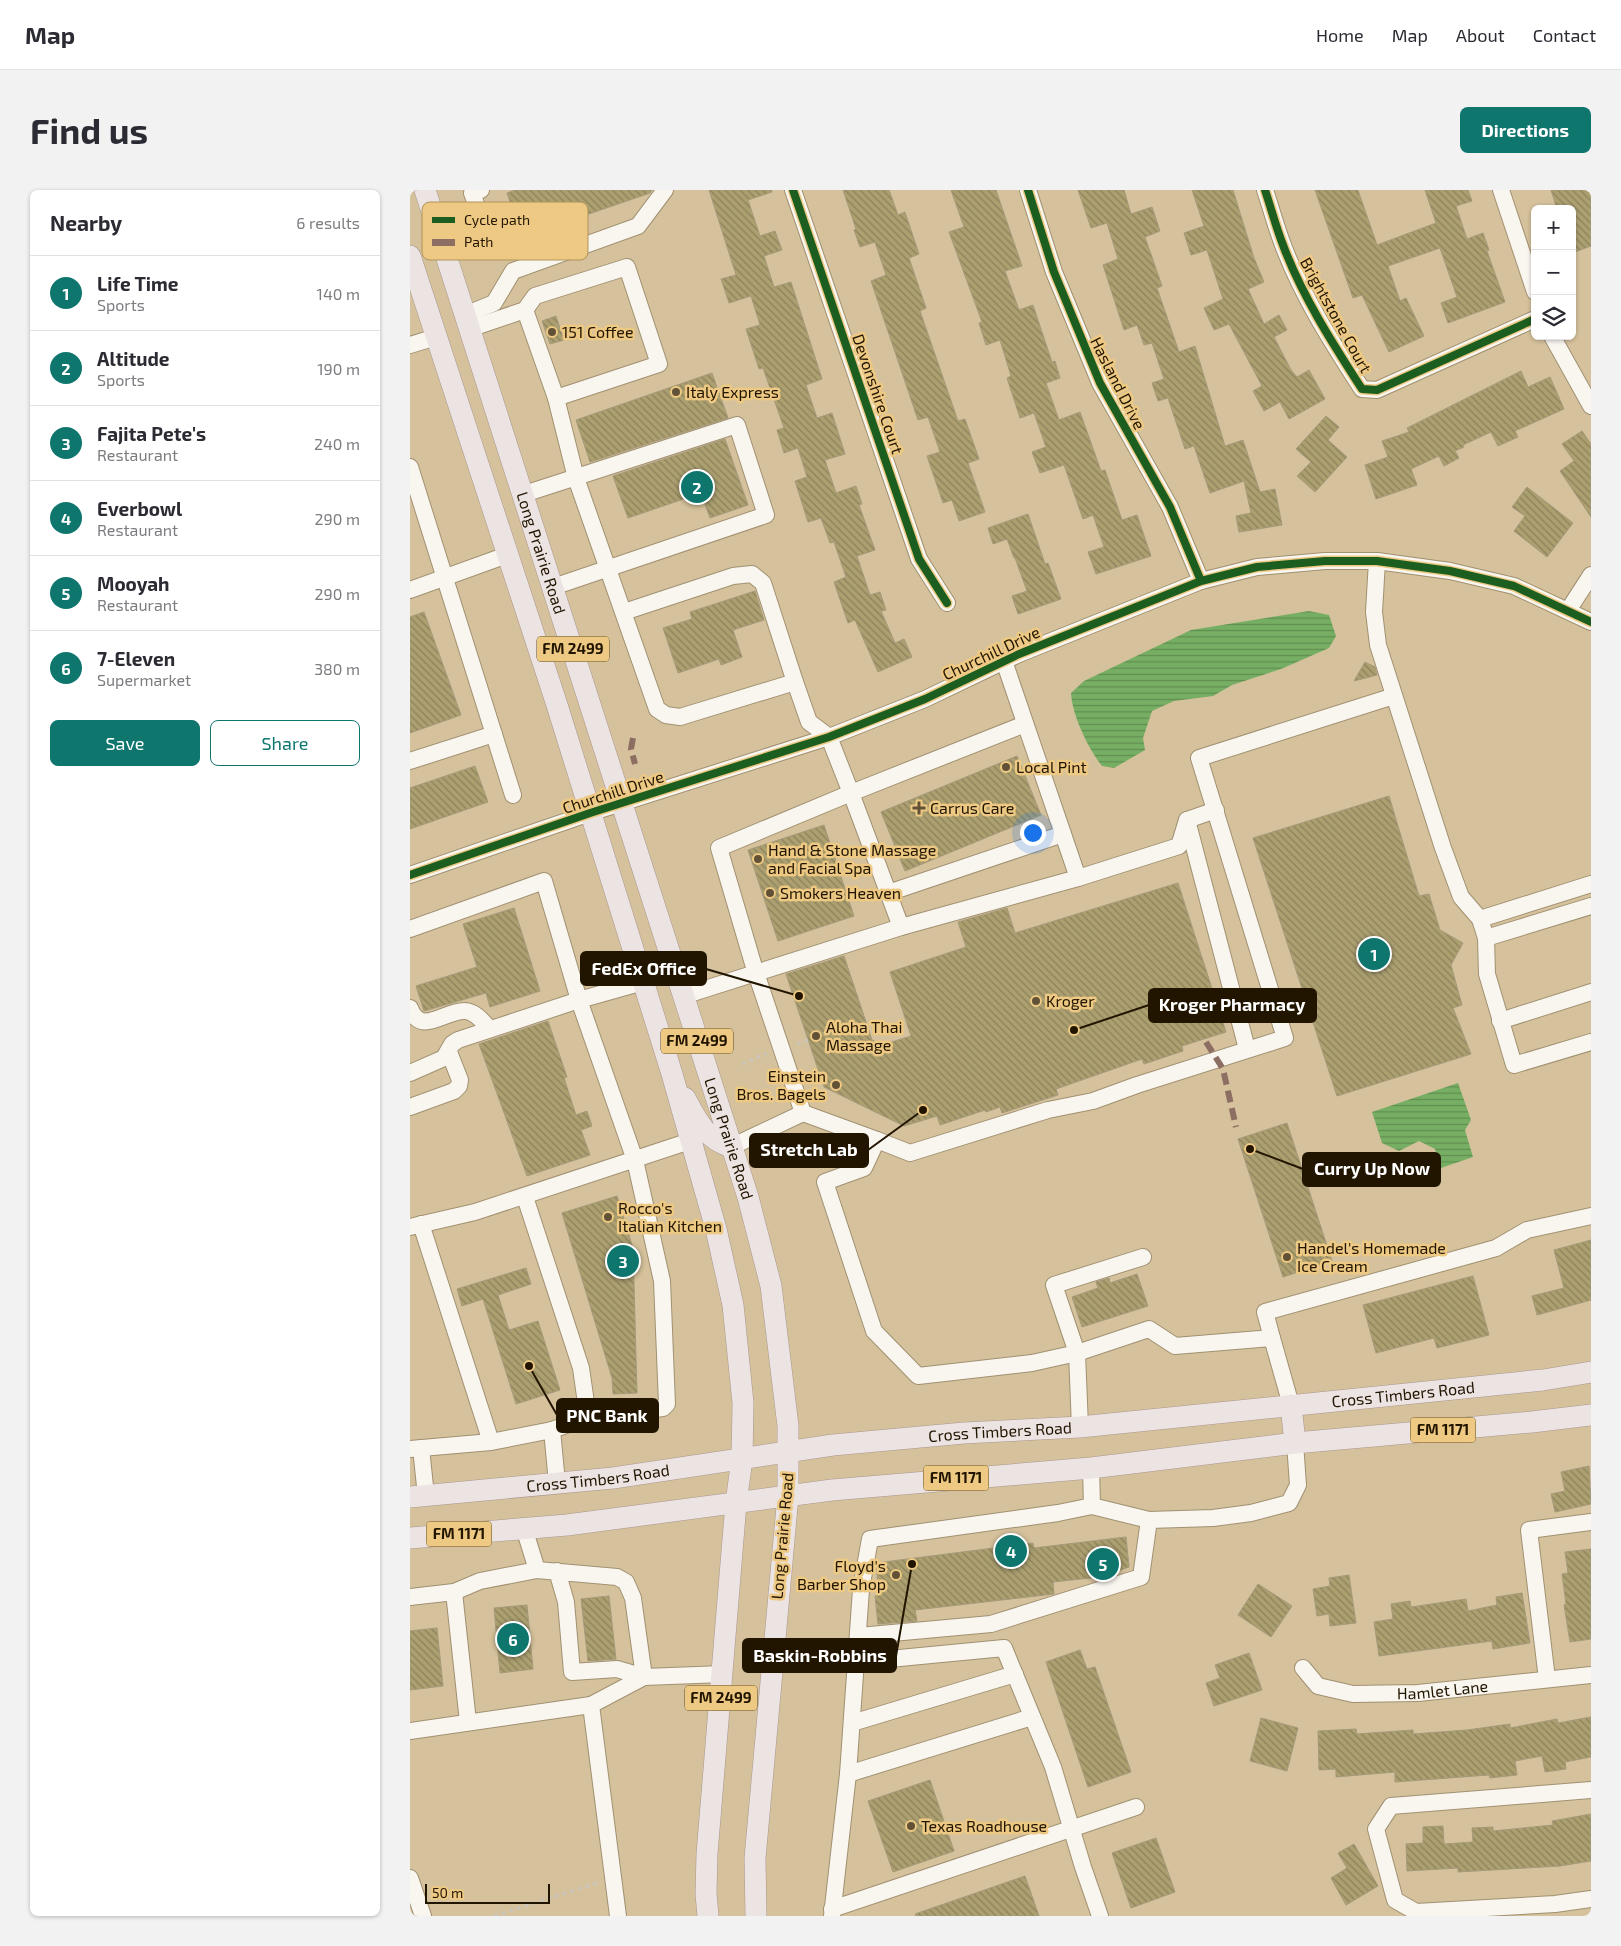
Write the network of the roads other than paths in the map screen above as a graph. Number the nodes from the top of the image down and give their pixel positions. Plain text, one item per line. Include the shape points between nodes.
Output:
1 (426, 190) edge
2 (481, 190) edge
3 (665, 190) edge
4 (793, 190) edge
5 (1028, 190) edge
6 (1265, 190) edge
7 (1501, 190) edge
8 (430, 202) edge
9 (475, 202) edge
10 (588, 244) edge
11 (410, 256) edge
12 (448, 260) edge
13 (546, 260) edge
14 (1531, 280) edge
15 (526, 310) junction
16 (1531, 321) edge
17 (467, 322) junction
18 (436, 336) junction
19 (1554, 340) edge
20 (410, 345) edge
21 (556, 398) junction
22 (1591, 406) edge
23 (410, 467) edge
24 (576, 478) junction
25 (524, 494) junction
26 (414, 495) edge
27 (507, 554) junction
28 (1377, 561) junction
29 (609, 569) junction
30 (1591, 575) edge
31 (444, 579) junction
32 (1201, 581) junction
33 (553, 587) junction
34 (410, 590) edge
35 (947, 602) dead end
36 (1568, 609) junction
37 (624, 612) junction
38 (1591, 622) edge
39 (1004, 661) junction
40 (795, 682) junction
41 (1394, 696) junction
42 (1025, 724) junction
43 (494, 734) junction
44 (829, 737) junction
45 (410, 761) edge
46 (851, 793) junction
47 (513, 795) dead end
48 (622, 804) junction
49 (1216, 810) junction
50 (590, 813) junction
51 (1187, 820) junction
52 (1063, 834) junction
53 (410, 875) edge
54 (1078, 878) junction
55 (1591, 884) edge
56 (888, 893) junction
57 (1591, 906) edge
58 (1480, 920) junction
59 (900, 927) junction
60 (410, 929) edge
61 (1486, 938) junction
62 (756, 972) junction
63 (642, 982) junction
64 (1591, 992) edge
65 (683, 996) junction
66 (579, 1000) junction
67 (410, 1008) edge
68 (1500, 1021) junction
69 (490, 1029) junction
70 (1591, 1042) edge
71 (1247, 1049) junction
72 (449, 1052) junction
73 (410, 1073) edge
74 (672, 1074) junction
75 (410, 1107) edge
76 (803, 1113) junction
77 (877, 1140) junction
78 (690, 1142) junction
79 (731, 1147) junction
80 (635, 1160) junction
81 (525, 1197) junction
82 (1591, 1216) edge
83 (415, 1226) edge
84 (1143, 1256) dead end
85 (1272, 1338) junction
86 (1077, 1353) junction
87 (1591, 1372) edge
88 (1291, 1405) junction
89 (1591, 1415) edge
90 (588, 1417) junction
91 (1080, 1427) junction
92 (552, 1430) junction
93 (490, 1442) junction
94 (1295, 1443) junction
95 (416, 1448) edge
96 (788, 1452) junction
97 (742, 1460) junction
98 (1091, 1468) junction
99 (557, 1483) junction
100 (418, 1496) edge
101 (788, 1496) junction
102 (736, 1503) junction
103 (1092, 1506) junction
104 (1149, 1520) junction
105 (1591, 1522) edge
106 (524, 1528) junction
107 (410, 1538) edge
108 (537, 1570) junction
109 (558, 1571) junction
110 (454, 1592) junction
111 (410, 1597) edge
112 (859, 1636) junction
113 (858, 1662) junction
114 (1303, 1668) dead end
115 (723, 1674) junction
116 (1015, 1674) junction
117 (1591, 1675) edge
118 (644, 1677) junction
119 (1547, 1680) junction
120 (591, 1705) junction
121 (1032, 1717) junction
122 (468, 1722) junction
123 (852, 1723) junction
124 (410, 1731) edge
125 (848, 1774) junction
126 (1591, 1790) edge
127 (1136, 1808) dead end
128 (1071, 1829) junction
129 (410, 1878) edge
130 (1591, 1899) edge
131 (832, 1912) edge
132 (1413, 1914) edge
133 (423, 1916) edge
134 (618, 1916) edge
135 (708, 1916) edge
136 (756, 1916) edge
137 (1100, 1916) edge

1 - 8 main road, Long Prairie Road / FM 2499
2 - 9 street via 472,193
3 - 10 street via 638,226
4 - 35 street, Devonshire Court via 919,559
5 - 32 street, Hasland Drive via 1054,272 1100,383 1170,507
6 - 16 street, Brightstone Court via 1283,246 1302,287 1362,389 1377,390
7 - 14 street
11 - 18 main road, Long Prairie Road / FM 2499
12 - 17 main road, Long Prairie Road / FM 2499
13 - 17 street via 513,272 494,303
15 - 17 street
15 - 21 street
15 - 21 street via 535,296 627,267 659,364
17 - 18 main road
17 - 25 main road, Long Prairie Road / FM 2499
18 - 20 street
18 - 27 main road, Long Prairie Road / FM 2499
19 - 22 street
21 - 24 street
23 - 26 street
24 - 25 street
24 - 29 street
24 - 29 street via 737,426 766,515
25 - 33 main road, Long Prairie Road / FM 2499
26 - 31 street
27 - 31 street
27 - 50 main road, Long Prairie Road / FM 2499
28 - 32 street, Churchill Drive via 1325,561 1257,567
28 - 36 street, Churchill Drive via 1450,571 1514,586
28 - 41 street via 1374,612 1378,645
29 - 33 street
29 - 37 street
30 - 36 street
31 - 34 street
31 - 43 street
32 - 39 street, Churchill Drive
33 - 48 main road, Long Prairie Road / FM 2499
36 - 38 street, Churchill Drive
37 - 40 street via 657,709 666,715 680,717
37 - 40 street via 733,576 752,574 763,583
39 - 42 street
39 - 44 street, Churchill Drive via 925,699
40 - 44 street via 809,722
41 - 49 street via 1199,758
41 - 58 street via 1458,888
42 - 46 street
42 - 52 street
43 - 45 street
43 - 47 street
44 - 46 street
44 - 48 street, Churchill Drive
46 - 56 street
46 - 62 street via 719,848
48 - 50 street, Churchill Drive
48 - 65 main road, Long Prairie Road / FM 2499
49 - 51 street
49 - 71 street via 1285,1038
50 - 53 street, Churchill Drive
50 - 63 main road, Long Prairie Road / FM 2499
51 - 54 street via 1179,846
51 - 71 street
52 - 54 street
52 - 56 street
54 - 59 street
55 - 58 street
56 - 59 street
57 - 61 street
58 - 61 street
59 - 62 street
60 - 66 street via 544,880
61 - 68 street via 1487,974
62 - 65 street
62 - 76 street
63 - 66 street
63 - 74 main road, Long Prairie Road / FM 2499
64 - 68 street
65 - 79 main road, Long Prairie Road / FM 2499
66 - 69 street
66 - 80 street
67 - 69 street via 413,1017 420,1021 465,1010 474,1013
68 - 70 street via 1514,1065
69 - 72 street via 458,1040
71 - 77 street via 1093,1101 1048,1110 910,1153
72 - 73 street via 444,1058
72 - 75 street via 460,1080 459,1086 454,1091
74 - 78 main road, Long Prairie Road / FM 2499
74 - 79 main road via 696,1117 714,1141
76 - 77 street
76 - 79 street
77 - 86 street via 864,1168 825,1182 874,1331 918,1376 1032,1363
78 - 80 street
78 - 97 main road, Long Prairie Road / FM 2499 via 716,1229 732,1305 743,1403
79 - 96 main road, Long Prairie Road / FM 2499 via 748,1197 771,1286 784,1381
80 - 81 street
80 - 90 street via 662,1281 667,1404 662,1408
81 - 83 street
81 - 90 street via 581,1368
82 - 85 street via 1527,1230 1496,1248 1264,1312
83 - 93 street
84 - 86 street via 1054,1285
85 - 86 street via 1175,1346 1149,1329
85 - 88 street
86 - 91 street
87 - 88 main road, Cross Timbers Road / FM 1171 via 1543,1380
88 - 91 main road, Cross Timbers Road / FM 1171
88 - 94 main road
89 - 94 main road, FM 1171
90 - 92 street
91 - 96 main road, Cross Timbers Road / FM 1171 via 964,1433
92 - 93 street
92 - 99 street
93 - 95 street
94 - 98 main road, FM 1171
94 - 104 street via 1298,1485 1289,1503 1232,1516
95 - 100 street
96 - 97 main road, Cross Timbers Road / FM 1171
96 - 101 main road, Long Prairie Road / FM 2499
97 - 99 main road, Cross Timbers Road / FM 1171
97 - 102 main road, Long Prairie Road / FM 2499
98 - 101 main road, FM 1171 via 919,1481
98 - 103 street
99 - 100 main road, Cross Timbers Road / FM 1171
101 - 102 main road, FM 1171
101 - 136 main road, Long Prairie Road / FM 2499 via 755,1858
102 - 106 main road, FM 1171
102 - 115 main road, Long Prairie Road / FM 2499
103 - 104 street
103 - 112 street via 870,1538 861,1589
104 - 112 street via 1141,1577 991,1624
105 - 119 street via 1530,1530
106 - 107 main road, FM 1171
106 - 108 street
108 - 109 street
108 - 110 street via 480,1581
109 - 118 street via 617,1577 626,1582 633,1598
109 - 118 street via 566,1602 572,1672 617,1669
110 - 111 street
110 - 122 street
112 - 113 street
113 - 116 street via 1004,1648
113 - 123 street
114 - 119 street, Hamlet Lane via 1318,1686 1353,1694 1418,1693
115 - 118 street
115 - 135 main road, Long Prairie Road / FM 2499 via 707,1854
116 - 121 street
116 - 123 street
117 - 119 street, Hamlet Lane
118 - 120 street
120 - 122 street
120 - 134 street
121 - 125 street
121 - 128 street via 1052,1766
122 - 124 street
123 - 125 street
125 - 131 street
126 - 132 street via 1391,1806 1376,1829 1395,1900
127 - 128 street
128 - 131 street
128 - 137 street
129 - 133 street
130 - 132 street

